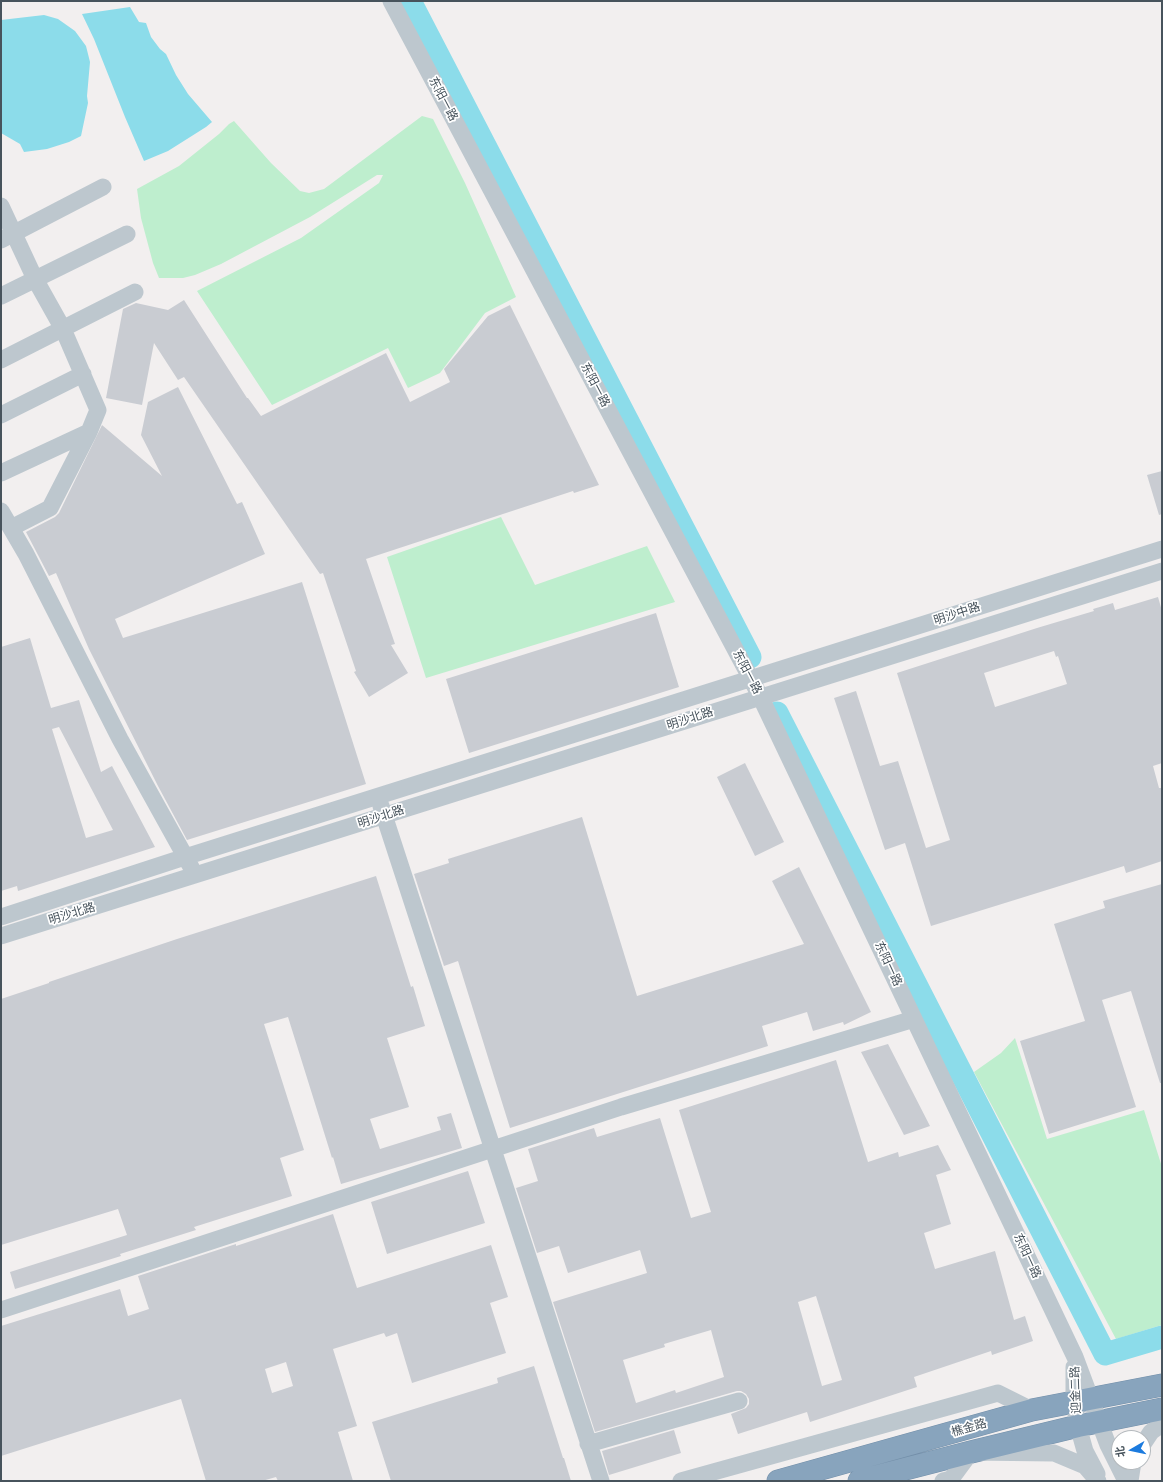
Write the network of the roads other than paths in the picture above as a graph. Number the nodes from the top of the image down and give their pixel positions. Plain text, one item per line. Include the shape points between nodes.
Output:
1 (391, 1) edge
2 (103, 187) dead end
3 (1, 206) edge
4 (127, 234) dead end
5 (7, 236) edge
6 (35, 279) junction
7 (135, 292) dead end
8 (1, 296) edge
9 (62, 329) junction
10 (1, 360) edge
11 (82, 374) junction
12 (1, 415) edge
13 (89, 432) junction
14 (1, 473) edge
15 (1, 511) edge
16 (11, 528) junction
17 (1162, 549) edge
18 (1162, 571) edge
19 (751, 679) junction
20 (760, 696) junction
21 (377, 797) junction
22 (384, 816) junction
23 (185, 857) junction
24 (195, 875) junction
25 (1, 917) edge
26 (1, 936) edge
27 (914, 1019) junction
28 (491, 1148) junction
29 (1, 1310) edge
30 (1075, 1357) joint
31 (1162, 1385) edge
32 (1082, 1399) junction
33 (739, 1401) dead end
34 (1162, 1409) edge
35 (1032, 1410) junction
36 (1099, 1422) junction
37 (1162, 1424) edge
38 (1078, 1426) junction
39 (1151, 1432) edge
40 (588, 1444) junction
41 (971, 1452) junction
42 (1132, 1470) edge
43 (601, 1481) edge
44 (681, 1481) edge
45 (778, 1481) edge
46 (859, 1481) edge
47 (944, 1481) edge
48 (1099, 1481) edge
49 (1126, 1481) edge
50 (1130, 1481) edge

1 - 19 street, 东阳一路
2 - 5 street
3 - 5 street
4 - 6 street
5 - 6 street
6 - 8 street
6 - 9 street
7 - 9 street
9 - 10 street
9 - 11 street
11 - 12 street
11 - 13 street via 98,410
13 - 14 street
13 - 16 street via 50,508
15 - 16 street
16 - 23 street via 120,740
17 - 19 street, 明沙中路
18 - 20 street, 明沙中路
19 - 20 street, 东阳一路
19 - 21 street, 明沙北路
20 - 22 street, 明沙北路
20 - 27 street, 东阳一路
21 - 22 street
21 - 23 street, 明沙北路
22 - 24 street, 明沙北路
22 - 28 street
23 - 24 street
23 - 25 street, 明沙北路
24 - 26 street, 明沙北路
27 - 28 street
27 - 30 street, 东阳一路
28 - 29 street
28 - 40 street
30 - 32 street, 迎金二路
31 - 32 highway, 樵金路
32 - 35 highway, 樵金路
32 - 36 street, 迎金二路
32 - 38 street, 迎金二路
33 - 40 street
34 - 36 highway, 樵金路
35 - 44 street via 998,1393
35 - 45 highway, 樵金路
36 - 38 highway, 樵金路
36 - 49 street, 迎金二路
37 - 39 street
38 - 41 highway, 樵金路
38 - 48 street, 迎金二路 via 1085,1451
40 - 43 street
41 - 46 highway, 樵金路
41 - 47 street via 951,1479
41 - 48 street via 1054,1453 1085,1466
42 - 50 street

